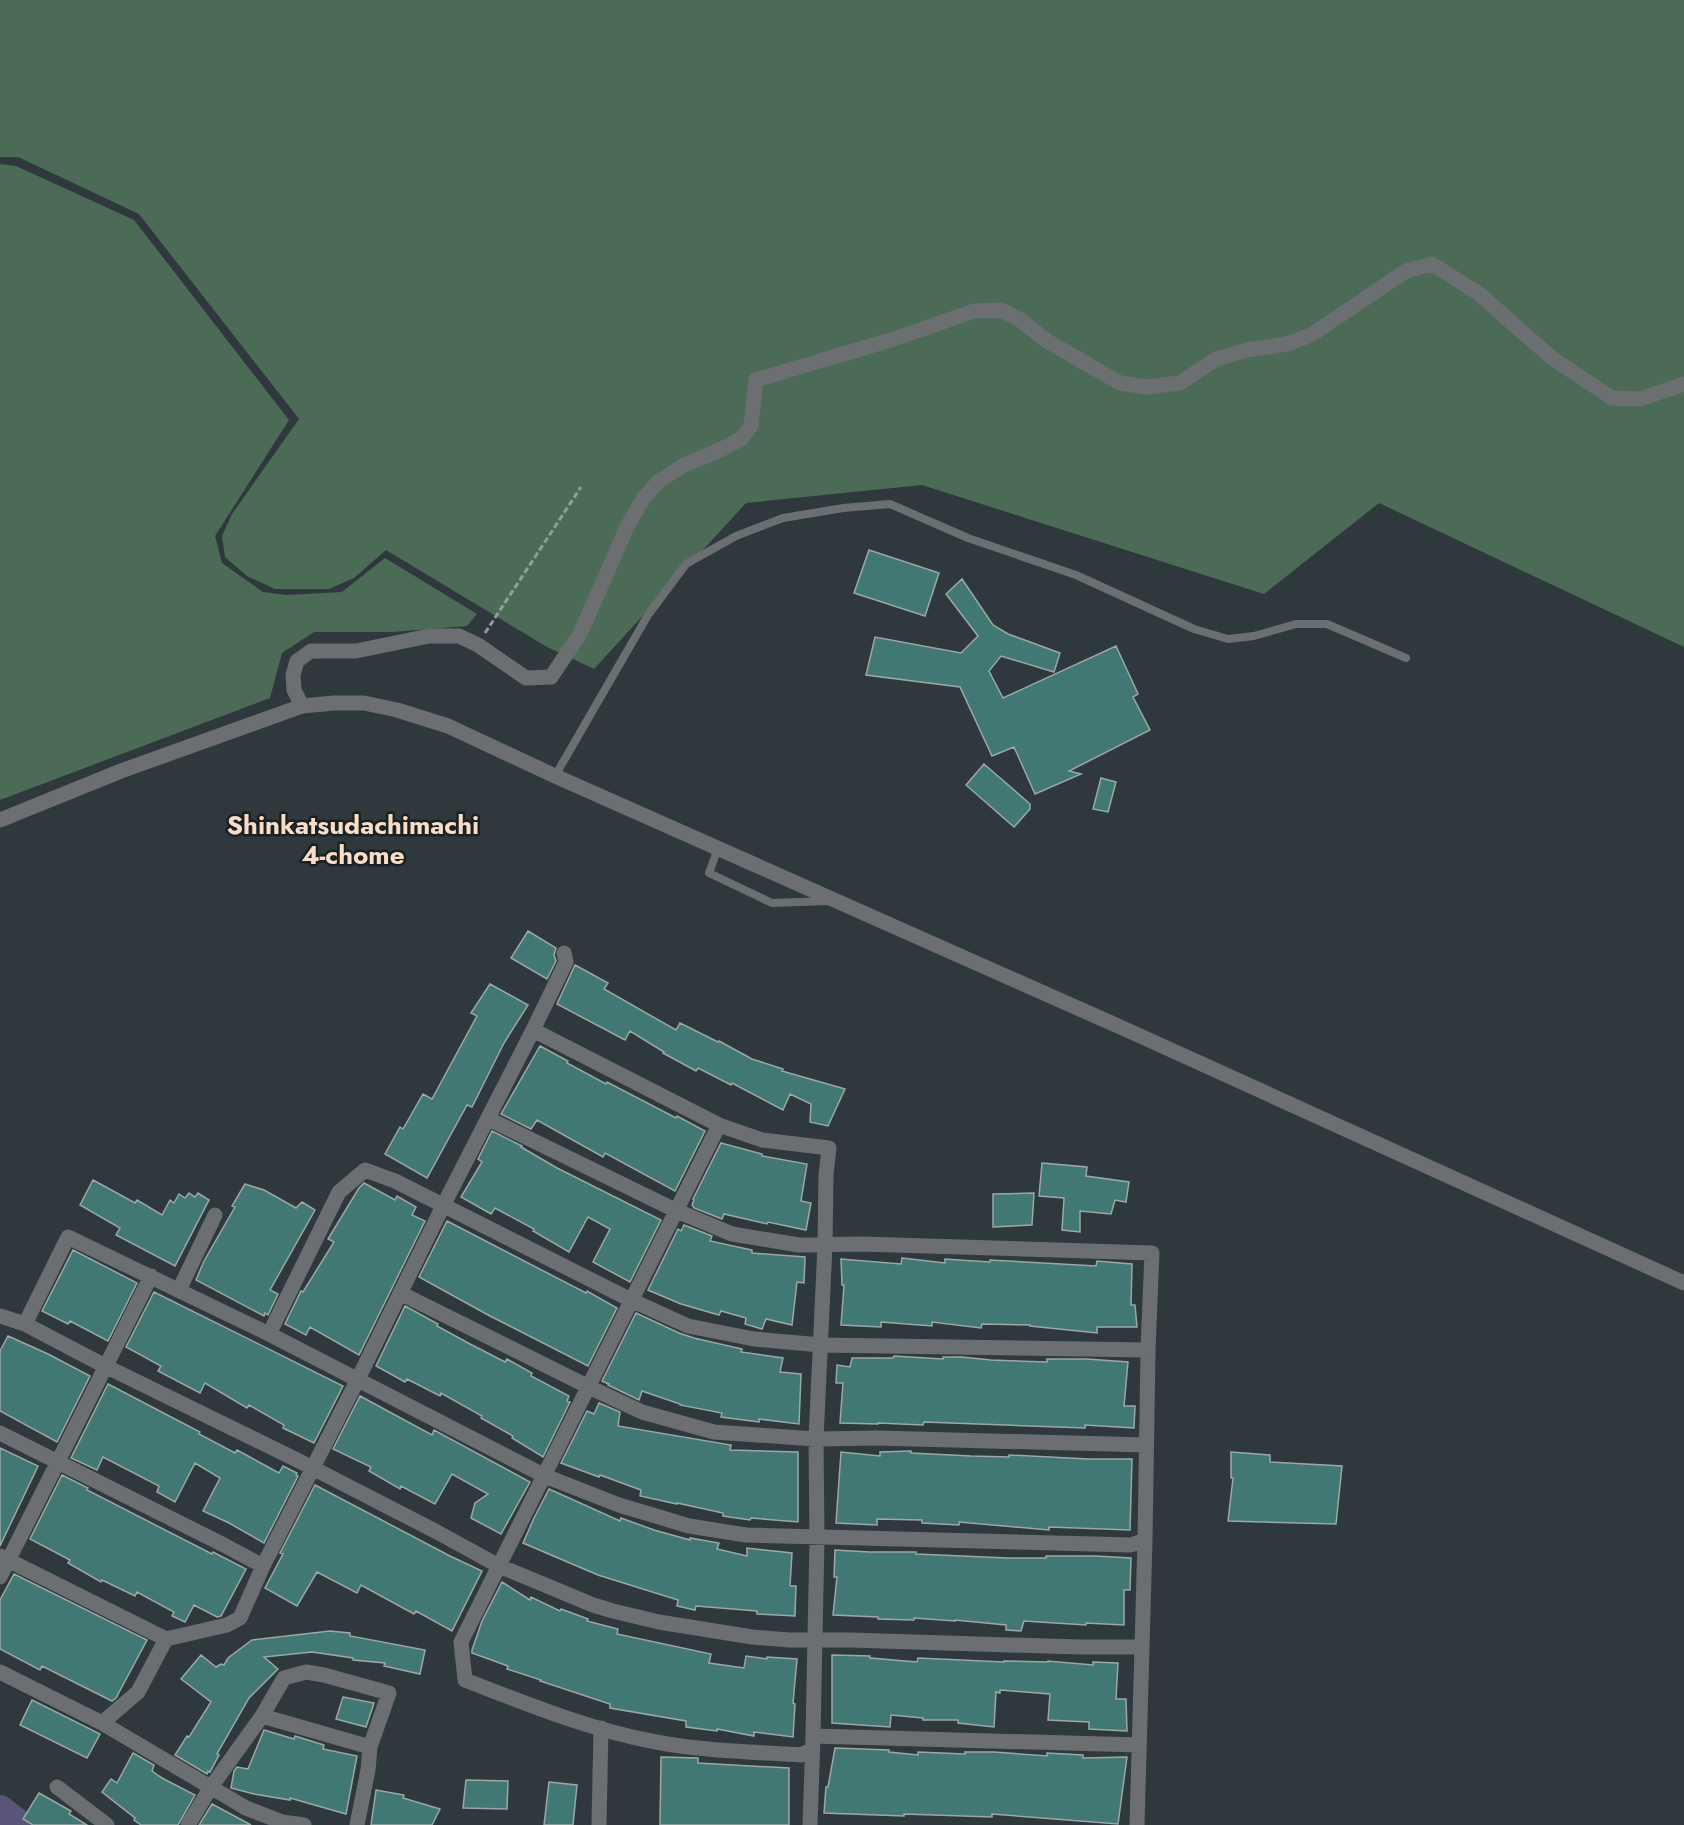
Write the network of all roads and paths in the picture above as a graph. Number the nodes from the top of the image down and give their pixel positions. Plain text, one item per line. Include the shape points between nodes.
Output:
1 (1684, 384) edge
2 (581, 487) dead end
3 (481, 641) junction
4 (1406, 658) dead end
5 (302, 706) junction
6 (555, 776) junction
7 (0, 820) edge
8 (718, 848) junction
9 (836, 900) junction
10 (564, 953) dead end
11 (533, 1030) junction
12 (489, 1119) junction
13 (719, 1125) junction
14 (443, 1206) junction
15 (677, 1211) junction
16 (215, 1215) dead end
17 (825, 1245) junction
18 (151, 1276) junction
19 (1684, 1283) edge
20 (179, 1290) junction
21 (400, 1293) junction
22 (632, 1300) junction
23 (0, 1316) edge
24 (25, 1324) junction
25 (269, 1334) junction
26 (821, 1345) junction
27 (1148, 1350) junction
28 (105, 1366) junction
29 (358, 1379) junction
30 (589, 1388) junction
31 (0, 1433) edge
32 (816, 1439) junction
33 (1146, 1445) junction
34 (58, 1462) junction
35 (312, 1468) junction
36 (545, 1476) junction
37 (817, 1538) junction
38 (1145, 1540) junction
39 (4, 1558) edge
40 (263, 1566) junction
41 (499, 1566) junction
42 (0, 1577) edge
43 (166, 1639) junction
44 (815, 1640) junction
45 (1142, 1647) junction
46 (0, 1672) edge
47 (262, 1716) junction
48 (102, 1722) junction
49 (600, 1728) junction
50 (812, 1743) junction
51 (1139, 1745) junction
52 (370, 1747) junction
53 (57, 1787) dead end
54 (211, 1787) junction
55 (106, 1825) edge
56 (188, 1825) edge
57 (304, 1825) edge
58 (357, 1825) edge
59 (599, 1825) edge
60 (810, 1825) edge
61 (1137, 1825) edge

1 - 3 street via 1640,399 1612,398 1552,358 1478,293 1432,264 1406,271 1311,335 1216,359 1180,383 1147,387 1120,383 1001,310 974,312 756,380 751,426 741,439 684,465 659,481 643,499 580,634 551,677 526,678
2 - 3 path
3 - 5 street via 429,636 356,651 311,651 297,661 292,675
4 - 6 lane via 1327,624 1296,624 1228,639 1194,628 1076,575 968,538 890,504 843,508 783,518 736,536 686,564 648,615
5 - 6 street via 364,703 397,710 448,726
5 - 7 street via 121,771
6 - 8 street
8 - 9 street
8 - 9 lane via 710,873 772,903
9 - 19 street
10 - 11 street via 566,963
11 - 12 street
11 - 13 street
12 - 14 street
12 - 15 street
13 - 15 street
13 - 17 street via 762,1140 829,1148
14 - 21 street
14 - 22 street
14 - 25 street via 365,1170 339,1192
15 - 17 street via 732,1234 799,1245
15 - 22 street
16 - 20 street
17 - 26 street
17 - 27 street via 1152,1253
18 - 20 street
18 - 24 street via 68,1237
18 - 28 street
20 - 25 street
21 - 29 street
21 - 30 street
22 - 26 street via 688,1326 754,1339
22 - 30 street
23 - 24 street
24 - 28 street
25 - 29 street
26 - 27 street
26 - 32 street
27 - 33 street
28 - 34 street
28 - 35 street
29 - 35 street
29 - 36 street
30 - 32 street via 642,1412 714,1431
30 - 36 street
31 - 34 street
32 - 33 street
32 - 37 street
33 - 38 street
34 - 39 street
34 - 40 street
35 - 40 street
35 - 41 street
36 - 37 street via 619,1505 689,1526 746,1535
36 - 41 street
37 - 38 street via 1131,1545
37 - 44 street
38 - 45 street
39 - 42 street
39 - 43 street
40 - 43 street via 240,1618 227,1625
41 - 44 street via 593,1605 659,1622 752,1637
41 - 49 street via 461,1642 465,1680
43 - 48 street via 138,1692
44 - 45 street
44 - 50 street
45 - 51 street
46 - 48 street
47 - 52 street
47 - 52 street via 284,1678 306,1672 389,1693
47 - 54 street
48 - 54 street
49 - 50 street via 656,1742 731,1751 801,1755
49 - 59 street
50 - 51 street
50 - 60 street
51 - 61 street
52 - 58 street
53 - 55 street
54 - 56 street
54 - 57 street via 246,1808 282,1822

